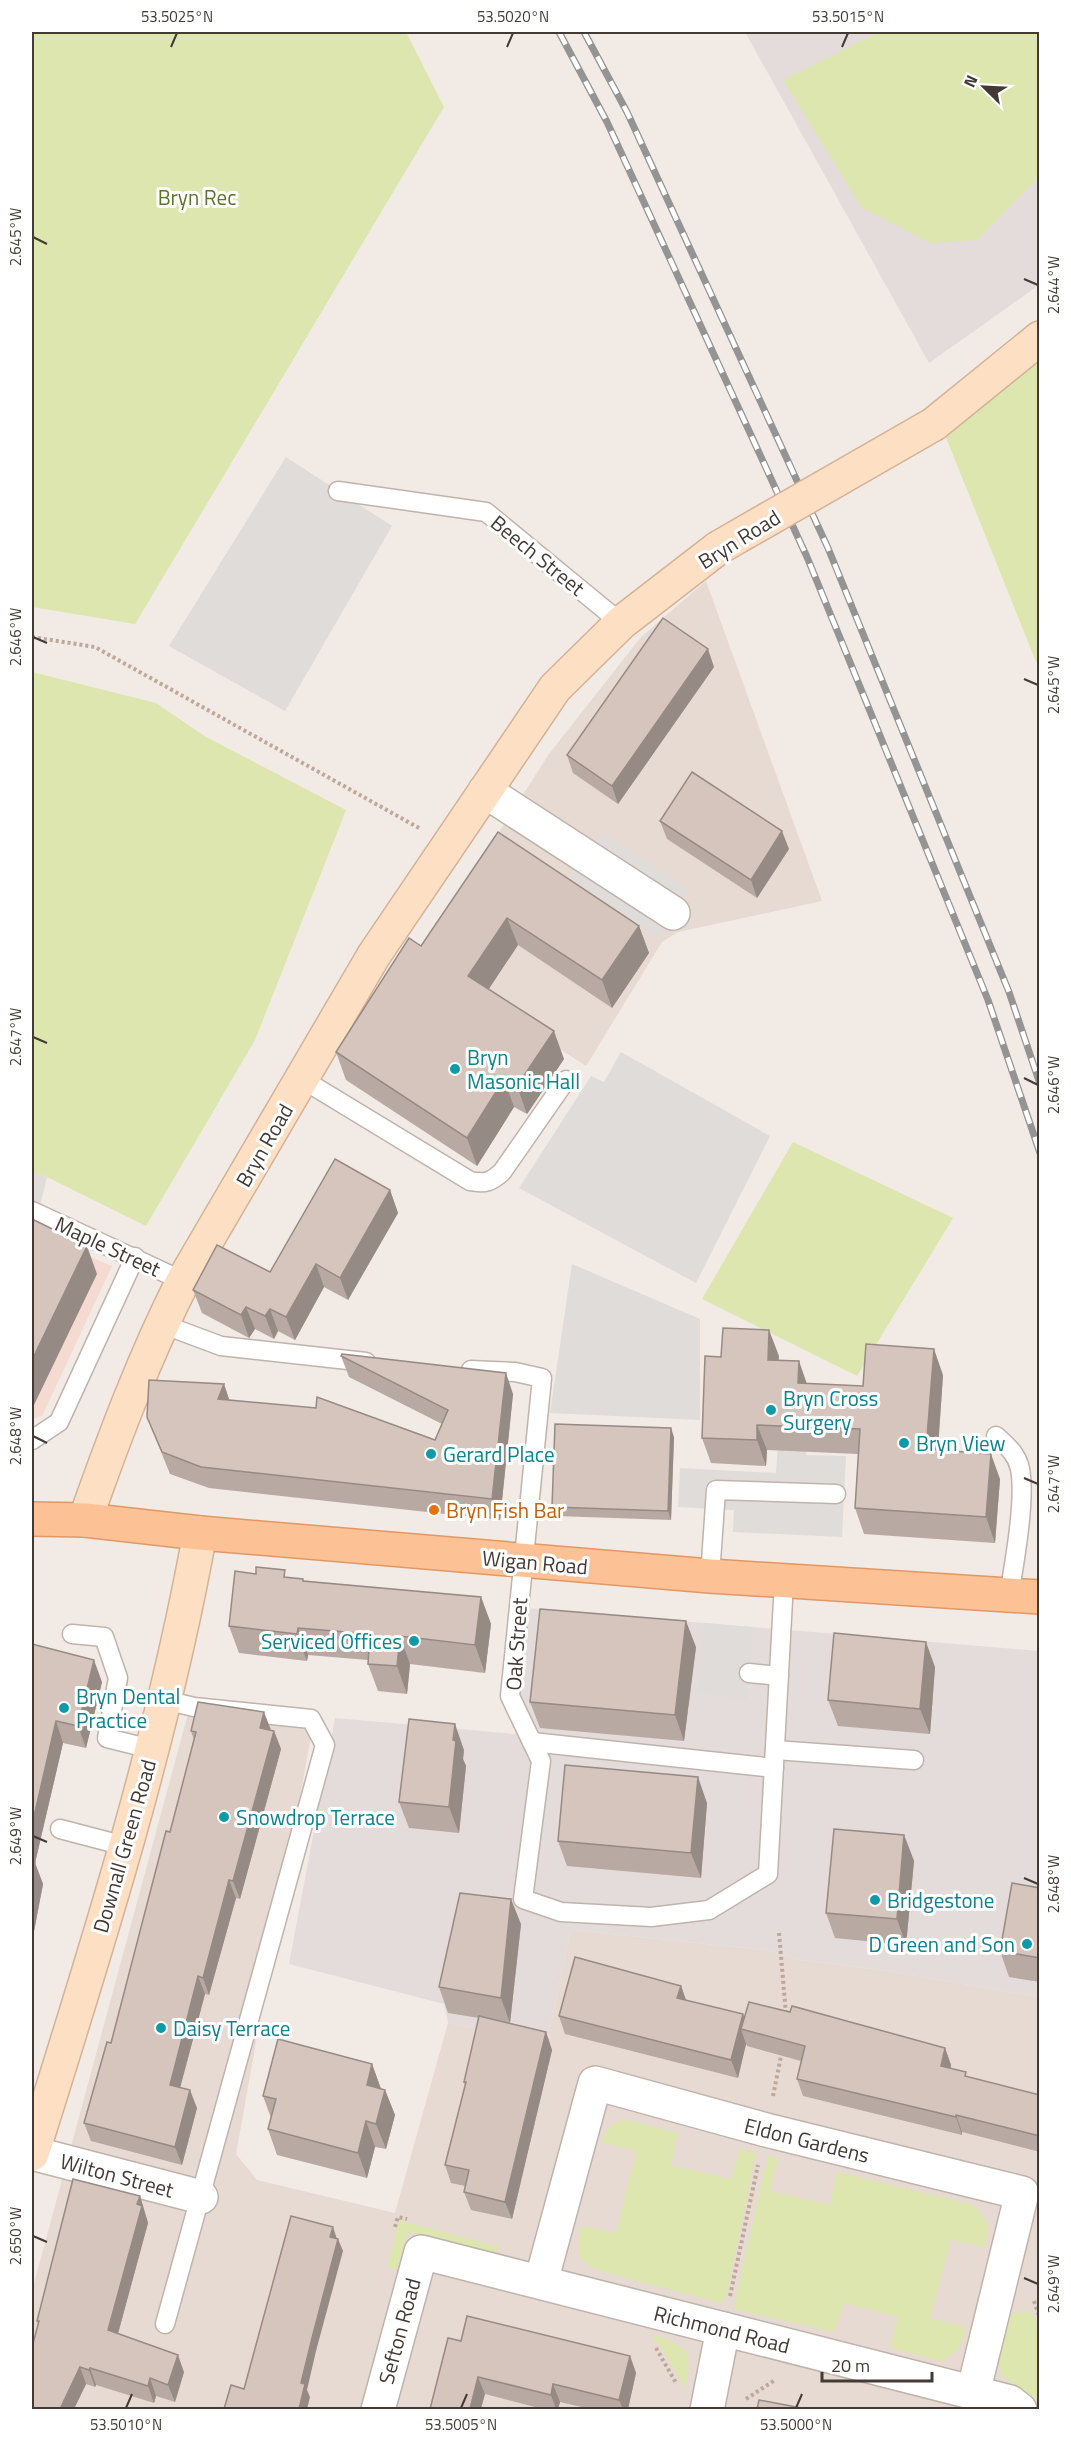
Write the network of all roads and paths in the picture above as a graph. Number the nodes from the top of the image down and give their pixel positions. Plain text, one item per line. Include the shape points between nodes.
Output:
1 (1040, 338) edge
2 (338, 491) dead end
3 (621, 623) junction
4 (32, 637) edge
5 (485, 791) junction
6 (449, 845) junction
7 (673, 913) dead end
8 (302, 1079) junction
9 (566, 1080) dead end
10 (32, 1211) edge
11 (135, 1257) junction
12 (183, 1281) junction
13 (162, 1324) junction
14 (378, 1363) edge
15 (448, 1369) edge
16 (996, 1436) dead end
17 (32, 1440) edge
18 (836, 1494) dead end
19 (32, 1519) edge
20 (85, 1520) junction
21 (200, 1533) junction
22 (523, 1562) junction
23 (710, 1576) junction
24 (784, 1582) junction
25 (1024, 1596) edge
26 (72, 1634) dead end
27 (749, 1673) dead end
28 (779, 1676) junction
29 (165, 1700) junction
30 (532, 1742) junction
31 (152, 1749) junction
32 (774, 1759) junction
33 (914, 1760) dead end
34 (60, 1829) dead end
35 (125, 1846) junction
36 (32, 2154) edge
37 (201, 2197) junction
38 (409, 2220) dead end
39 (395, 2228) dead end
40 (421, 2252) joint
41 (541, 2283) junction
42 (165, 2324) dead end
43 (723, 2329) junction
44 (655, 2347) dead end
45 (776, 2379) dead end
46 (974, 2393) junction
47 (694, 2400) edge
48 (743, 2400) dead end
49 (378, 2409) edge
50 (1020, 2409) edge

1 - 3 main road, Bryn Road, bridge via 934,424 718,548
2 - 3 lane, Beech Street via 486,512
3 - 5 main road, Bryn Road via 555,688
4 - 6 path via 95,646
5 - 6 main road, Bryn Road
5 - 7 street
6 - 8 main road, Bryn Road via 374,955
8 - 9 lane via 481,1184 502,1172
8 - 12 main road, Bryn Road
10 - 11 lane, Maple Street
11 - 12 lane, Maple Street
11 - 17 lane via 59,1422
12 - 13 main road, Bryn Road
13 - 14 lane via 221,1346
13 - 20 main road, Bryn Road via 121,1420
15 - 22 lane, Oak Street via 515,1372 549,1379
16 - 25 lane via 1012,1450 1020,1469
18 - 23 lane via 716,1490
19 - 20 main road, Wigan Road
20 - 21 main road, Wigan Road
21 - 22 main road, Wigan Road
21 - 29 main road, Downall Green Road
22 - 23 main road, Wigan Road
22 - 30 lane, Oak Street via 510,1696
23 - 24 main road, Wigan Road
24 - 25 main road, Wigan Road
24 - 28 lane
26 - 31 lane via 104,1637 118,1678 107,1738
27 - 28 lane
28 - 32 lane
29 - 31 main road, Downall Green Road
29 - 37 lane via 194,1707 311,1719 325,1745
30 - 32 lane
30 - 32 lane, Oak Street via 541,1761 523,1899 561,1912 651,1917 710,1910 768,1874
31 - 35 main road, Downall Green Road
32 - 33 lane
34 - 35 lane
35 - 36 main road, Downall Green Road
36 - 37 street, Wilton Street
37 - 42 lane
38 - 39 path via 398,2217
40 - 41 street, Richmond Road
40 - 49 street, Sefton Road
41 - 43 street, Richmond Road
41 - 46 street, Eldon Gardens via 595,2083 1022,2193
43 - 46 street, Richmond Road
43 - 47 street
44 - 47 path
45 - 48 path
46 - 50 street, Richmond Road via 1010,2402

